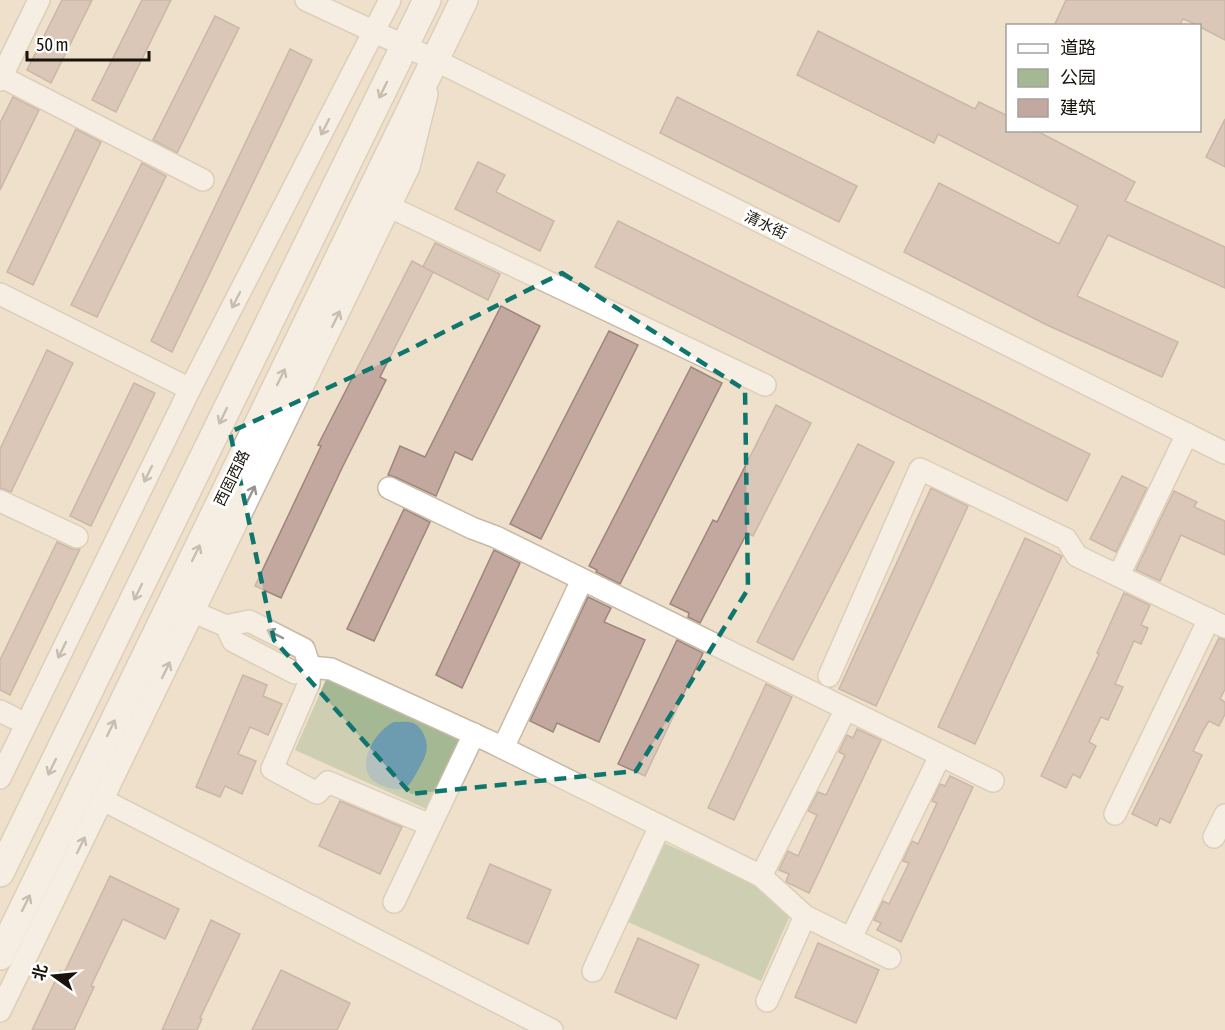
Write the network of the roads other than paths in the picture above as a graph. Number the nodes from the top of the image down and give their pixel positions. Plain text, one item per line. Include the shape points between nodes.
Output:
1 (39, 0) edge
2 (306, 0) edge
3 (390, 0) edge
4 (427, 0) edge
5 (464, 0) edge
6 (374, 32) junction
7 (405, 46) junction
8 (435, 60) junction
9 (1, 77) edge
10 (203, 180) dead end
11 (390, 207) junction
12 (0, 294) edge
13 (765, 385) dead end
14 (190, 389) junction
15 (1186, 434) junction
16 (1225, 453) edge
17 (389, 488) dead end
18 (0, 501) edge
19 (77, 537) dead end
20 (1119, 575) junction
21 (582, 580) junction
22 (194, 612) junction
23 (1217, 623) edge
24 (310, 667) junction
25 (829, 676) dead end
26 (846, 709) junction
27 (474, 734) junction
28 (503, 748) junction
29 (940, 756) junction
30 (0, 778) edge
31 (993, 782) dead end
32 (104, 800) junction
33 (1116, 814) dead end
34 (1225, 815) edge
35 (430, 825) junction
36 (660, 826) junction
37 (1214, 837) dead end
38 (0, 873) edge
39 (761, 876) junction
40 (394, 902) dead end
41 (805, 916) junction
42 (851, 938) junction
43 (0, 956) edge
44 (890, 958) dead end
45 (593, 971) dead end
46 (767, 1001) dead end
47 (0, 1011) edge
48 (552, 1030) edge

1 - 9 street
2 - 6 street, 清水街
3 - 6 street
4 - 7 main road
5 - 8 main road, 西固西路
6 - 7 street, 清水街
6 -> 14 street
7 - 8 street, 清水街
7 -> 38 main road
8 - 11 street via 409,167
8 - 15 street, 清水街
43 -> 8 main road, 西固西路
9 - 10 street
11 - 13 street
22 -> 11 street
12 - 14 street
14 -> 30 street
15 - 16 street, 清水街
15 - 20 street
17 - 21 street
18 - 19 street
20 - 23 street
20 - 25 street via 1077,556 1066,539 920,469
21 - 26 street
21 - 28 street
22 - 24 street via 226,626 249,621 304,649
32 -> 22 street
23 - 33 street
24 - 27 street via 331,669
24 - 35 street via 309,683 272,769 317,793 328,782
26 - 29 street
26 - 39 street
27 - 28 street
27 - 35 street
28 - 36 street
29 - 31 street
29 - 42 street
47 -> 32 street
32 - 48 street
34 - 37 street
35 - 40 street
36 - 39 street
36 - 45 street
39 - 41 street
41 - 42 street
41 - 46 street
42 - 44 street

